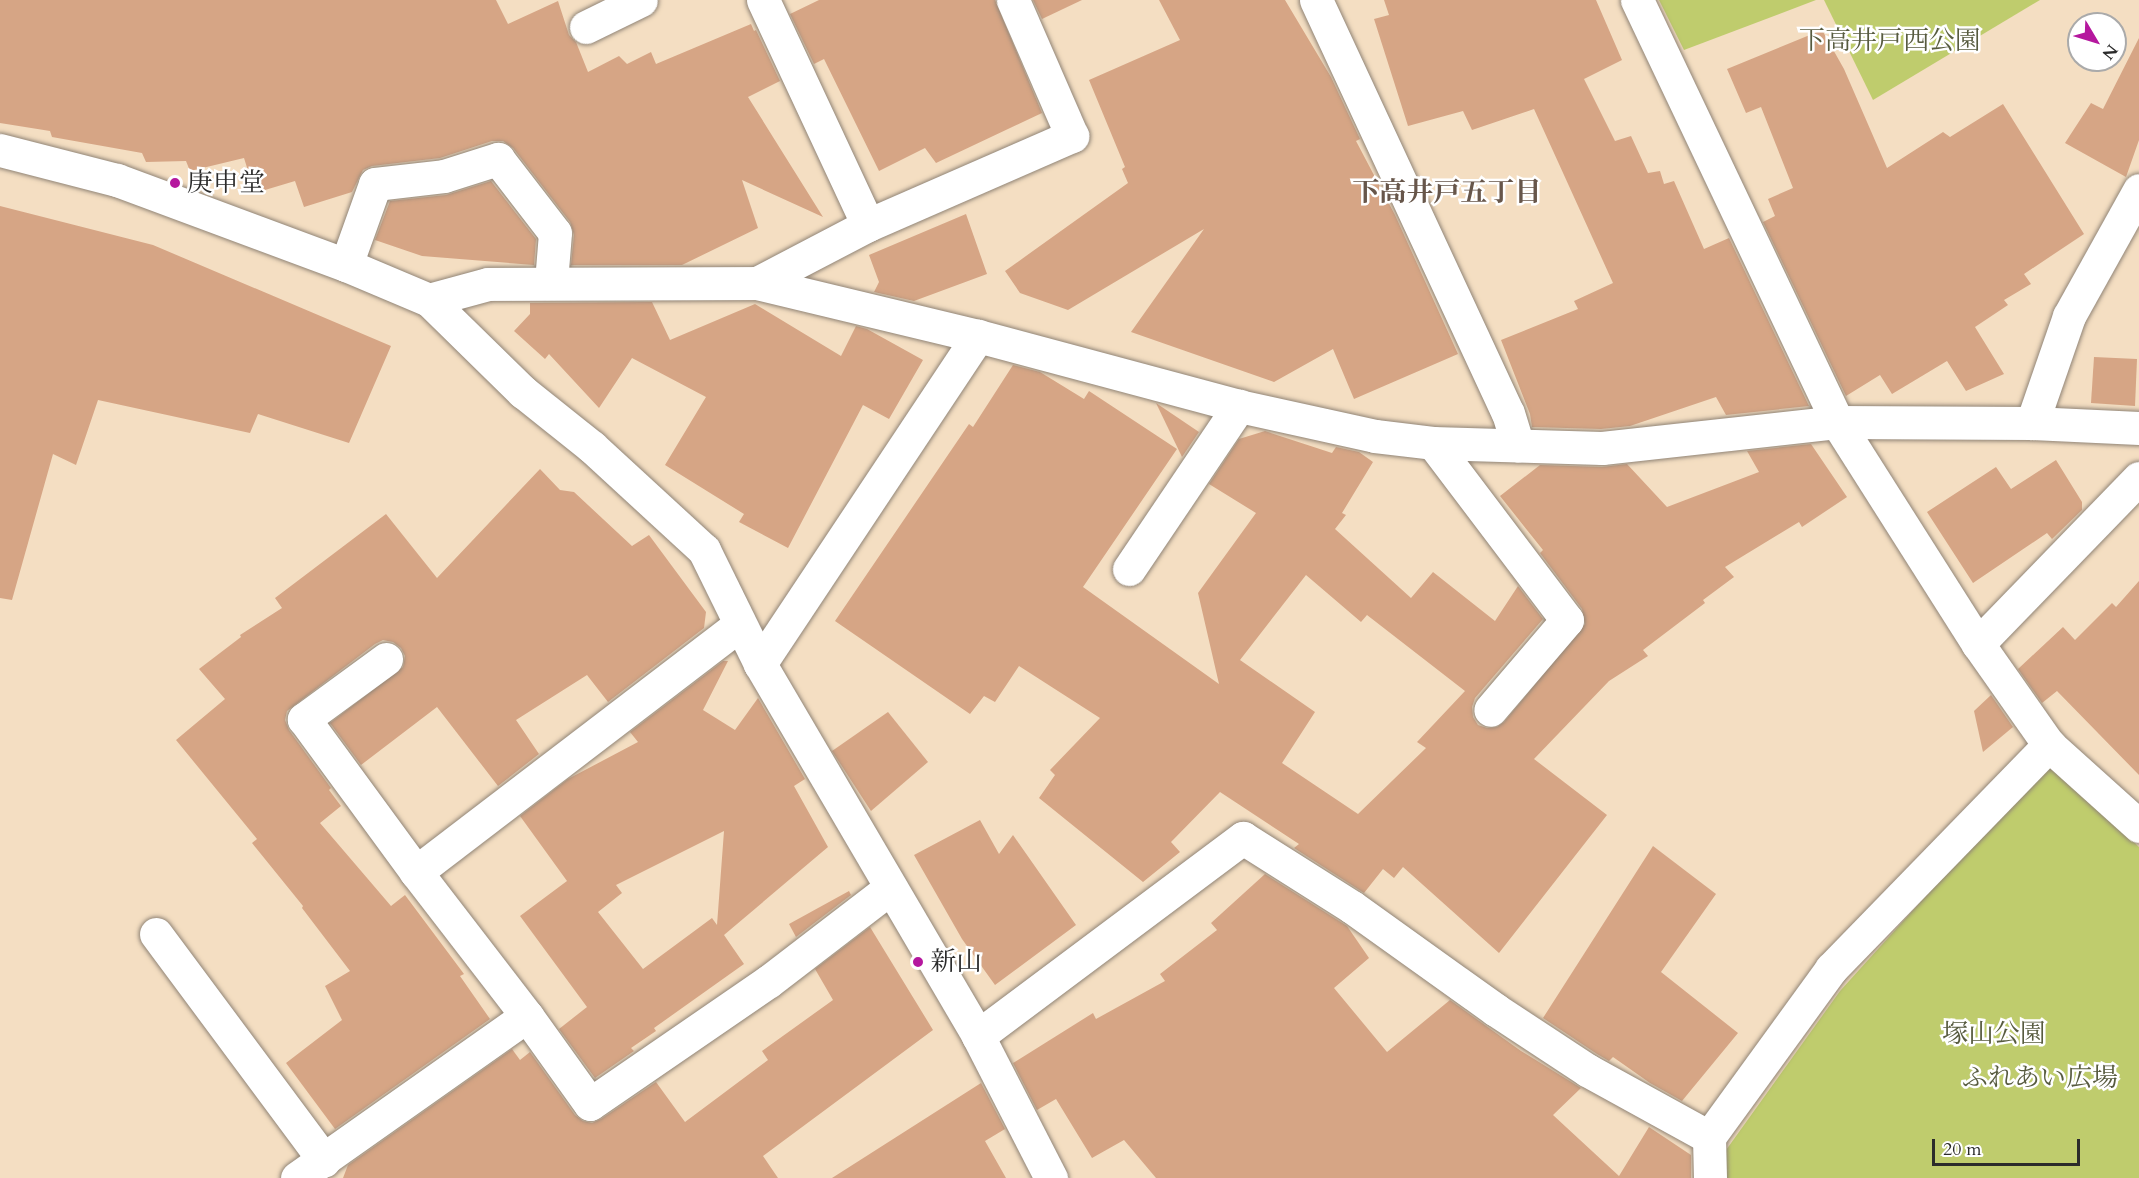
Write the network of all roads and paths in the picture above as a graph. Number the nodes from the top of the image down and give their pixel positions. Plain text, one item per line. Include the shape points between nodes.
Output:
1 (641, 0) edge
2 (763, 0) edge
3 (1013, 0) edge
4 (1316, 0) edge
5 (1637, 0) edge
6 (586, 27) dead end
7 (0, 150) edge
8 (2139, 190) edge
9 (868, 225) junction
10 (346, 265) junction
11 (551, 282) junction
12 (757, 283) junction
13 (429, 300) junction
14 (978, 336) junction
15 (1239, 406) junction
16 (1837, 422) junction
17 (2032, 423) junction
18 (2139, 428) edge
19 (1433, 443) junction
20 (1518, 445) junction
21 (2139, 478) edge
22 (1129, 568) dead end
23 (739, 625) junction
24 (1978, 644) junction
25 (386, 658) dead end
26 (760, 664) junction
27 (1490, 710) dead end
28 (2049, 745) junction
29 (2139, 826) edge
30 (416, 872) junction
31 (890, 888) junction
32 (156, 934) dead end
33 (527, 1016) junction
34 (978, 1036) junction
35 (1709, 1137) junction
36 (309, 1172) edge
37 (1051, 1178) edge
38 (1710, 1178) edge

1 - 6 street
2 - 9 street
3 - 9 street via 1072,136
4 - 20 street via 1508,413
5 - 16 street
7 - 10 street via 117,180
8 - 17 street via 2069,316
9 - 12 street
10 - 11 street via 375,184 444,176 498,159 555,233
10 - 13 street
11 - 12 street
11 - 13 street via 488,284
12 - 14 street
13 - 23 street via 523,392 592,447 704,550
14 - 15 street
14 - 26 street
15 - 19 street via 1375,436
15 - 22 street
16 - 17 street
16 - 20 street via 1602,448
16 - 24 street
17 - 18 street
19 - 20 street
19 - 27 street via 1567,620
21 - 24 street
23 - 26 street
23 - 30 street
24 - 28 street
25 - 30 street via 304,719
26 - 31 street
28 - 29 street
28 - 35 street via 1831,969
30 - 33 street
31 - 33 street via 769,981 590,1104
31 - 34 street
32 - 36 street
33 - 36 street
34 - 35 street via 1242,838 1352,907 1587,1070
34 - 37 street
35 - 38 street

